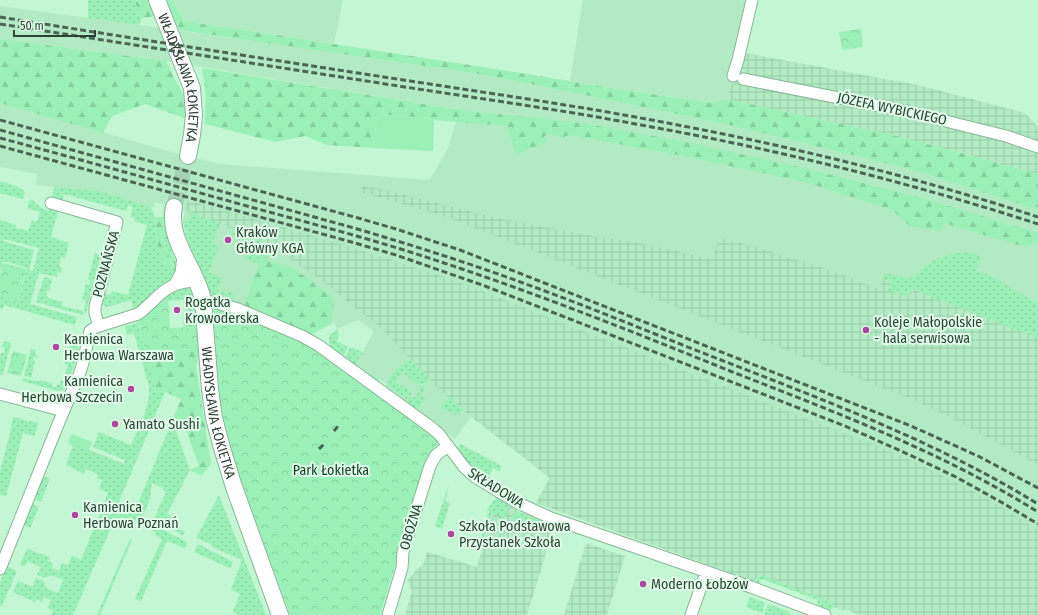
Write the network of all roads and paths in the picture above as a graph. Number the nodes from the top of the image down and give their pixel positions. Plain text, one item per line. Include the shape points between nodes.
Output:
1 (157, 0) edge
2 (752, 0) edge
3 (1038, 147) edge
4 (188, 156) tunnel mouth
5 (51, 203) dead end
6 (174, 207) tunnel mouth
7 (183, 253) junction
8 (196, 281) junction
9 (175, 284) junction
10 (203, 300) junction
11 (99, 326) junction
12 (0, 394) edge
13 (64, 412) junction
14 (448, 446) junction
15 (0, 569) edge
16 (706, 572) junction
17 (280, 615) edge
18 (388, 615) edge
19 (691, 615) edge
20 (825, 615) edge

1 - 4 street, WŁADYSŁAWA ŁOKIETKA via 192,88 194,127
2 - 3 street, JÓZEFA WYBICKIEGO via 738,60 738,78 905,111 1006,136
5 - 11 street, POZNAŃSKA via 117,222 95,307
6 - 7 street, WŁADYSŁAWA ŁOKIETKA via 174,227
7 - 8 street, WŁADYSŁAWA ŁOKIETKA
7 - 9 street via 182,273
8 - 9 street
8 - 10 street, WŁADYSŁAWA ŁOKIETKA
9 - 11 street via 160,293 138,314
10 - 14 street, SKŁADOWA via 238,309 312,341 432,428
10 - 17 street, WŁADYSŁAWA ŁOKIETKA via 214,418 234,487
11 - 13 street via 90,331 83,363
12 - 13 street
13 - 15 street
14 - 16 street, SKŁADOWA via 475,477 522,505
14 - 18 street, OBOŹNA via 436,455 430,466 403,552 402,568
16 - 19 street
16 - 20 street, SKŁADOWA

